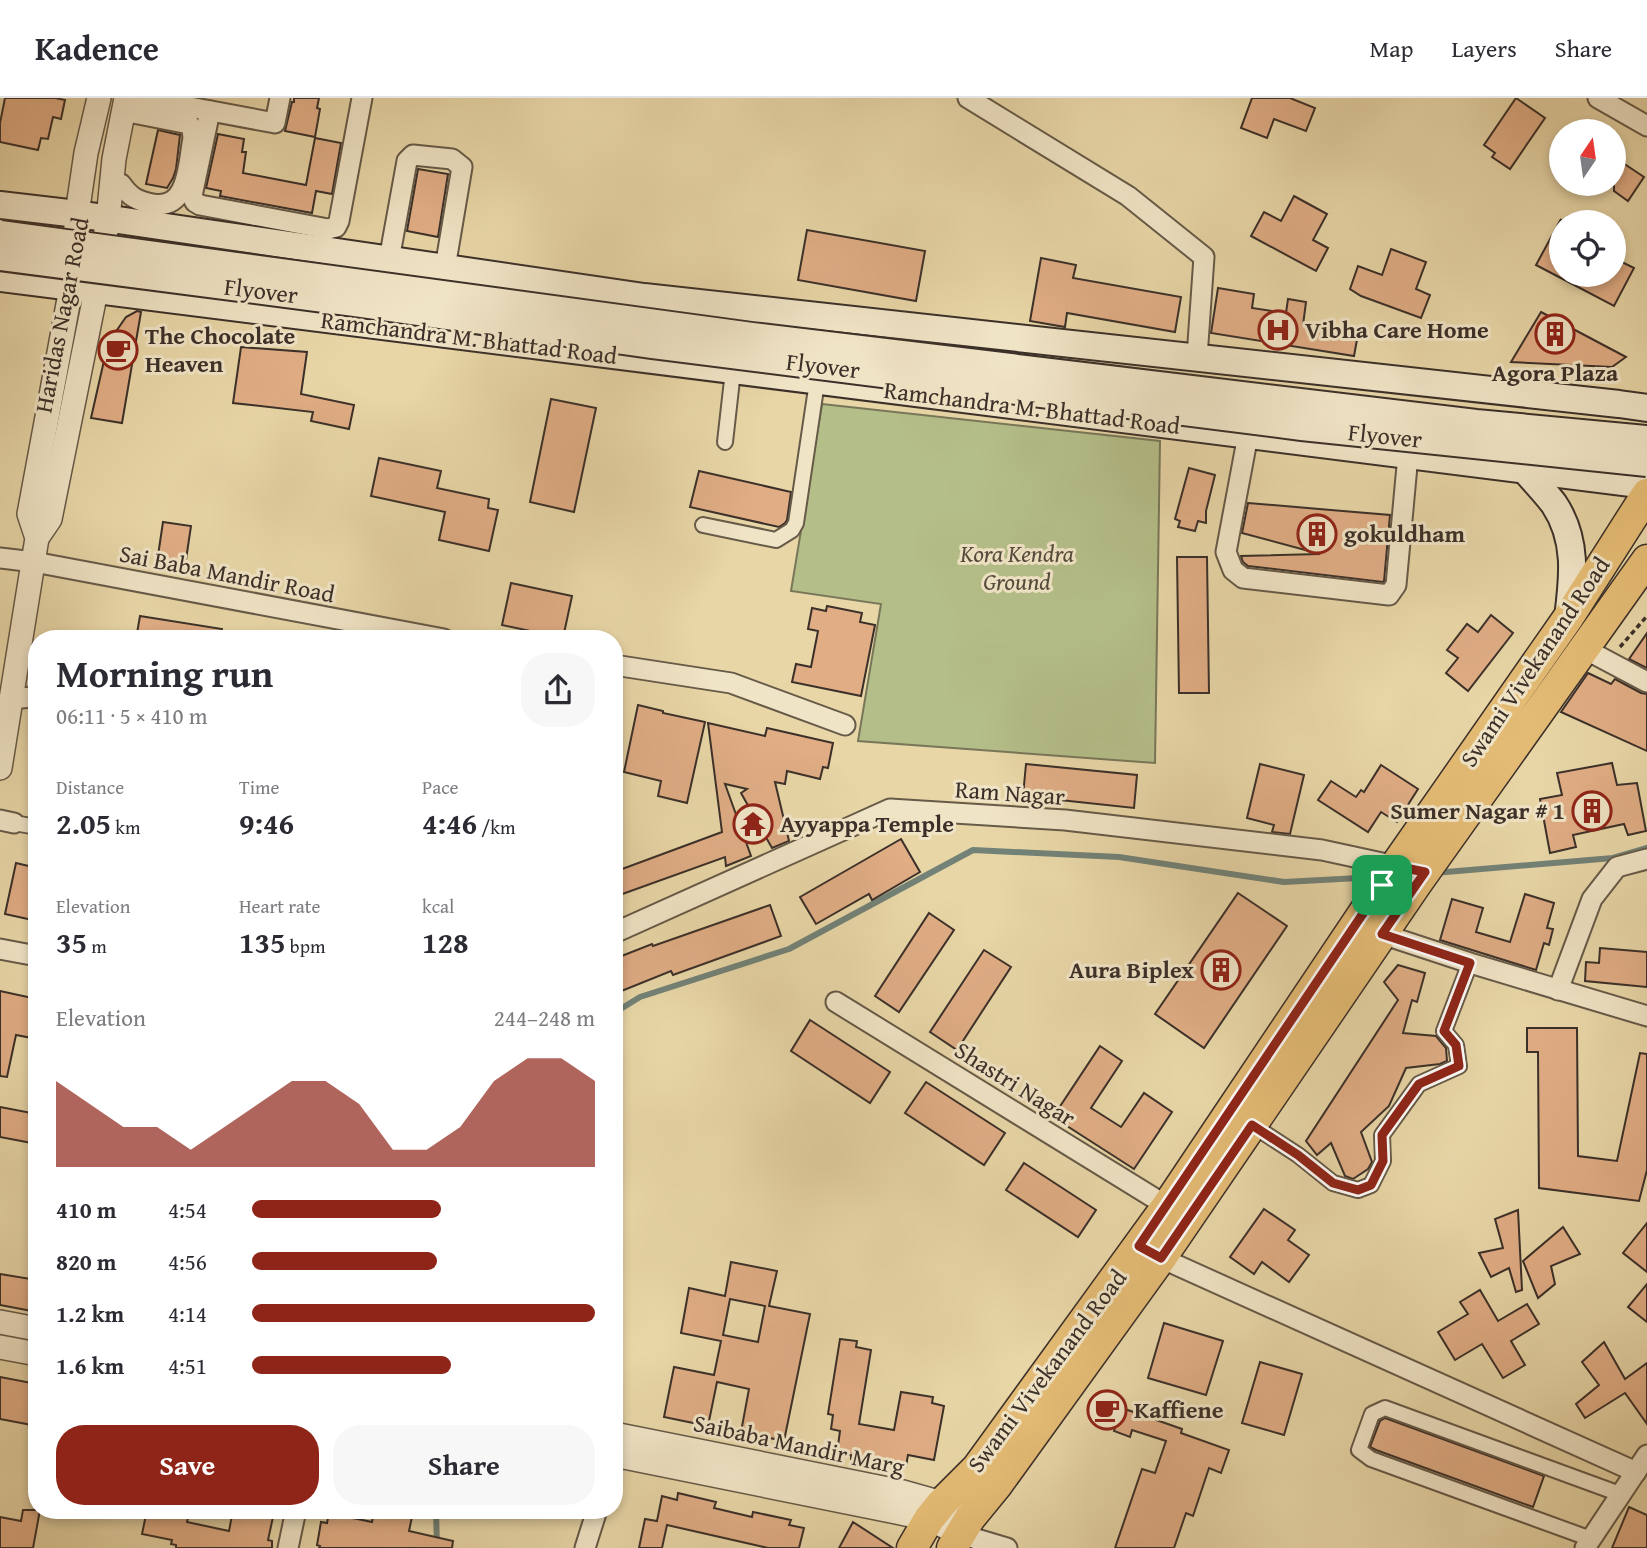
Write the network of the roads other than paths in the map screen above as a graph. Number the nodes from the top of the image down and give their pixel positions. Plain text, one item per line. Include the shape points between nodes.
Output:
1 (99, 98) edge
2 (280, 98) edge
3 (362, 98) edge
4 (968, 98) edge
5 (1598, 98) edge
6 (130, 102) edge
7 (210, 111) junction
8 (1647, 126) edge
9 (121, 184) dead end
10 (0, 205) edge
11 (77, 214) junction
12 (108, 219) junction
13 (0, 234) edge
14 (0, 257) edge
15 (389, 260) junction
16 (445, 268) junction
17 (0, 278) edge
18 (83, 290) junction
19 (1197, 357) junction
20 (733, 371) junction
21 (817, 382) junction
22 (1647, 392) edge
23 (1619, 404) junction
24 (1647, 408) edge
25 (1248, 435) junction
26 (1647, 439) edge
27 (725, 442) dead end
28 (1408, 456) junction
29 (1647, 463) edge
30 (1525, 470) junction
31 (1647, 485) edge
32 (1647, 494) edge
33 (703, 525) dead end
34 (0, 558) edge
35 (1647, 561) edge
36 (34, 562) junction
37 (1567, 618) junction
38 (30, 630) edge
39 (396, 630) edge
40 (1595, 655) junction
41 (623, 666) edge
42 (28, 678) edge
43 (1647, 682) edge
44 (27, 697) edge
45 (845, 726) dead end
46 (0, 768) edge
47 (7, 821) edge
48 (28, 825) edge
49 (1647, 859) edge
50 (1403, 875) junction
51 (623, 929) edge
52 (1382, 934) junction
53 (0, 949) edge
54 (28, 954) edge
55 (1470, 963) junction
56 (1559, 990) junction
57 (836, 1002) dead end
58 (1647, 1016) edge
59 (1252, 1125) junction
60 (1167, 1206) junction
61 (1150, 1252) junction
62 (0, 1322) edge
63 (28, 1327) edge
64 (0, 1347) edge
65 (28, 1352) edge
66 (623, 1436) edge
67 (1647, 1455) edge
68 (623, 1457) edge
69 (1636, 1472) junction
70 (1620, 1494) junction
71 (935, 1511) junction
72 (294, 1519) edge
73 (594, 1519) edge
74 (961, 1533) edge
75 (1588, 1544) edge
76 (1003, 1546) edge
77 (288, 1548) edge
78 (585, 1548) edge
79 (912, 1548) edge

1 - 11 street, Haridas Nagar Road
2 - 7 street via 275,123
3 - 7 street via 339,221 328,229 195,202 192,196
4 - 19 street via 1128,196 1204,257
5 - 8 street
6 - 7 street
6 - 9 street via 189,124 193,138 183,190 177,198 160,205 138,201
6 - 12 street, Haridas Nagar Road via 114,159
10 - 11 main road
11 - 12 main road
11 - 18 street, Haridas Nagar Road
12 - 15 main road
12 - 18 street, Haridas Nagar Road
13 - 26 main road, Flyover, bridge via 765,338 1476,423
14 - 29 main road, Flyover, bridge via 1302,427
15 - 16 main road
15 - 16 street via 407,161 413,155 452,159 462,167
16 - 19 main road via 644,297
17 - 18 main road, Ramchandra M. Bhattad Road
18 - 20 main road, Ramchandra M. Bhattad Road
18 - 36 street, Haridas Nagar Road via 50,519 37,538
19 - 23 main road
20 - 21 main road, Ramchandra M. Bhattad Road
20 - 27 street
21 - 25 main road, Ramchandra M. Bhattad Road
21 - 33 street via 792,530 776,540
22 - 23 main road
23 - 24 main road
25 - 28 main road, Ramchandra M. Bhattad Road
25 - 28 street via 1226,552 1233,570 1243,578 1389,595 1396,585
28 - 30 main road, Ramchandra M. Bhattad Road
30 - 31 main road, Ramchandra M. Bhattad Road
30 - 37 main road via 1555,506 1572,551
32 - 37 main road, Swami Vivekanand Road
34 - 36 street, Sai Baba Mandir Road
35 - 40 main road, Swami Vivekanand Road
36 - 38 street, Haridas Nagar Road
36 - 39 street, Sai Baba Mandir Road
37 - 50 main road, Swami Vivekanand Road
40 - 43 street
40 - 50 main road, Swami Vivekanand Road
41 - 45 street via 731,684
42 - 44 street, Haridas Nagar Road
44 - 46 street, Haridas Nagar Road
47 - 48 street
49 - 56 street via 1618,867 1592,899
50 - 51 street, Ram Nagar via 1322,850 1065,820 890,809
50 - 52 main road, Swami Vivekanand Road
50 - 60 main road, Swami Vivekanand Road
52 - 55 street
52 - 59 main road, Swami Vivekanand Road
53 - 54 street
55 - 56 street
55 - 59 street via 1444,1031 1456,1045 1459,1066 1419,1084 1382,1135 1383,1161 1371,1185 1358,1190 1333,1183
56 - 58 street
57 - 60 street, Shastri Nagar
59 - 61 main road, Swami Vivekanand Road
60 - 61 main road, Swami Vivekanand Road
61 - 69 street
61 - 71 main road, Swami Vivekanand Road via 977,1468
61 - 74 main road, Swami Vivekanand Road
62 - 63 street
64 - 65 street
66 - 71 street, Saibaba Mandir Marg via 890,1490
67 - 69 street
68 - 71 street, Saibaba Mandir Marg
69 - 70 street
70 - 75 street
70 - 75 street via 1385,1408 1372,1414 1359,1450 1371,1458
71 - 74 street, Saibaba Mandir Marg
71 - 79 main road, Swami Vivekanand Road
72 - 77 street
73 - 78 street
74 - 76 street

